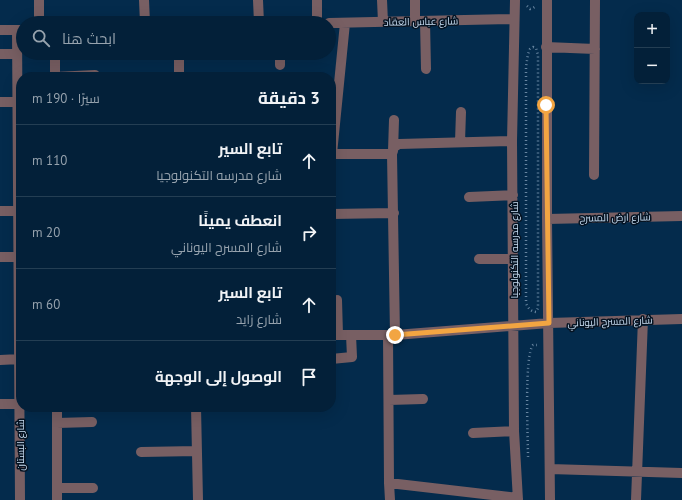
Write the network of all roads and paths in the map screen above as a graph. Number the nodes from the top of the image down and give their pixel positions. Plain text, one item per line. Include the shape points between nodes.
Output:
1 (39, 0) edge
2 (144, 0) edge
3 (258, 0) edge
4 (316, 0) edge
5 (382, 0) edge
6 (415, 0) edge
7 (515, 0) edge
8 (547, 0) edge
9 (595, 0) edge
10 (525, 3) dead end
11 (537, 4) dead end
12 (39, 16) edge
13 (145, 16) edge
14 (259, 16) edge
15 (317, 16) edge
16 (514, 19) junction
17 (420, 21) junction
18 (383, 22) junction
19 (336, 23) edge
20 (344, 23) junction
21 (0, 30) edge
22 (16, 30) edge
23 (546, 47) junction
24 (595, 49) junction
25 (0, 54) edge
26 (16, 54) edge
27 (17, 60) edge
28 (55, 60) edge
29 (179, 60) edge
30 (280, 60) edge
31 (280, 65) dead end
32 (426, 69) dead end
33 (17, 72) edge
34 (55, 72) edge
35 (179, 72) edge
36 (0, 102) edge
37 (16, 102) edge
38 (336, 110) edge
39 (461, 112) dead end
40 (394, 120) dead end
41 (512, 141) junction
42 (460, 142) junction
43 (392, 152) junction
44 (336, 154) edge
45 (594, 175) dead end
46 (513, 195) junction
47 (469, 197) dead end
48 (0, 211) edge
49 (16, 211) edge
50 (394, 213) junction
51 (336, 214) edge
52 (682, 216) edge
53 (547, 219) junction
54 (0, 257) edge
55 (16, 257) edge
56 (479, 259) dead end
57 (514, 259) junction
58 (337, 300) dead end
59 (526, 303) joint
60 (336, 318) edge
61 (643, 319) junction
62 (682, 319) edge
63 (549, 323) junction
64 (514, 325) junction
65 (336, 335) edge
66 (351, 335) junction
67 (392, 335) junction
68 (540, 349) dead end
69 (16, 359) edge
70 (336, 359) edge
71 (0, 360) edge
72 (423, 399) dead end
73 (389, 400) junction
74 (0, 404) edge
75 (16, 404) edge
76 (20, 412) edge
77 (57, 412) edge
78 (196, 412) edge
79 (92, 422) dead end
80 (57, 423) junction
81 (514, 431) junction
82 (474, 433) dead end
83 (197, 451) junction
84 (141, 452) dead end
85 (528, 461) dead end
86 (550, 469) junction
87 (637, 472) junction
88 (682, 473) edge
89 (389, 483) junction
90 (57, 488) junction
91 (93, 488) dead end
92 (518, 499) edge
93 (20, 500) edge
94 (57, 500) edge
95 (198, 500) edge
96 (390, 500) edge
97 (550, 500) edge
98 (636, 500) edge

1 - 12 street
2 - 13 street
3 - 14 street
4 - 15 street
5 - 18 street
6 - 17 street
7 - 16 street, شارع مدرسه التكنولوجيا
8 - 23 street
9 - 24 street
10 - 11 path via 530,9
16 - 17 street, شارع عباس العقاد
16 - 41 street, شارع مدرسه التكنولوجيا
17 - 18 street, شارع عباس العقاد
17 - 32 street
18 - 20 street, شارع عباس العقاد
19 - 20 street, شارع عباس العقاد
20 - 38 street
21 - 22 street
23 - 24 street
23 - 53 street
24 - 45 street
25 - 26 street
27 - 33 street, شارع البستان
28 - 34 street
29 - 35 street
30 - 31 street
36 - 37 street
39 - 42 street
40 - 43 street
41 - 42 street
41 - 46 street, شارع مدرسه التكنولوجيا
42 - 43 street via 399,144
43 - 44 street
43 - 50 street
46 - 47 street
46 - 57 street, شارع مدرسه التكنولوجيا
48 - 49 street
50 - 51 street
50 - 67 street
52 - 53 street, شارع ارض المسرح
53 - 63 street
54 - 55 street
56 - 57 street
57 - 64 street, شارع مدرسه التكنولوجيا
58 - 60 street
59 - 59 path via 532,312 536,312 538,55 536,48 533,47 528,54 526,67
61 - 62 street, شارع المسرح اليوناني
61 - 63 street, شارع المسرح اليوناني
61 - 87 street
63 - 64 street, شارع المسرح اليوناني
63 - 86 street
64 - 67 street, شارع المسرح اليوناني
64 - 81 street, شارع مدرسه التكنولوجيا
65 - 66 street, شارع المسرح اليوناني
66 - 67 street, شارع المسرح اليوناني
66 - 70 street via 352,357
67 - 73 street
68 - 85 path via 537,344 533,345 529,356
69 - 71 street
72 - 73 street
73 - 89 street
74 - 75 street
76 - 93 street, شارع البستان
77 - 80 street
78 - 83 street
79 - 80 street
80 - 90 street
81 - 82 street
81 - 92 street, شارع مدرسه التكنولوجيا
83 - 84 street
83 - 95 street
86 - 87 street
86 - 97 street
87 - 88 street
87 - 98 street
89 - 92 street
89 - 96 street
90 - 91 street
90 - 94 street

